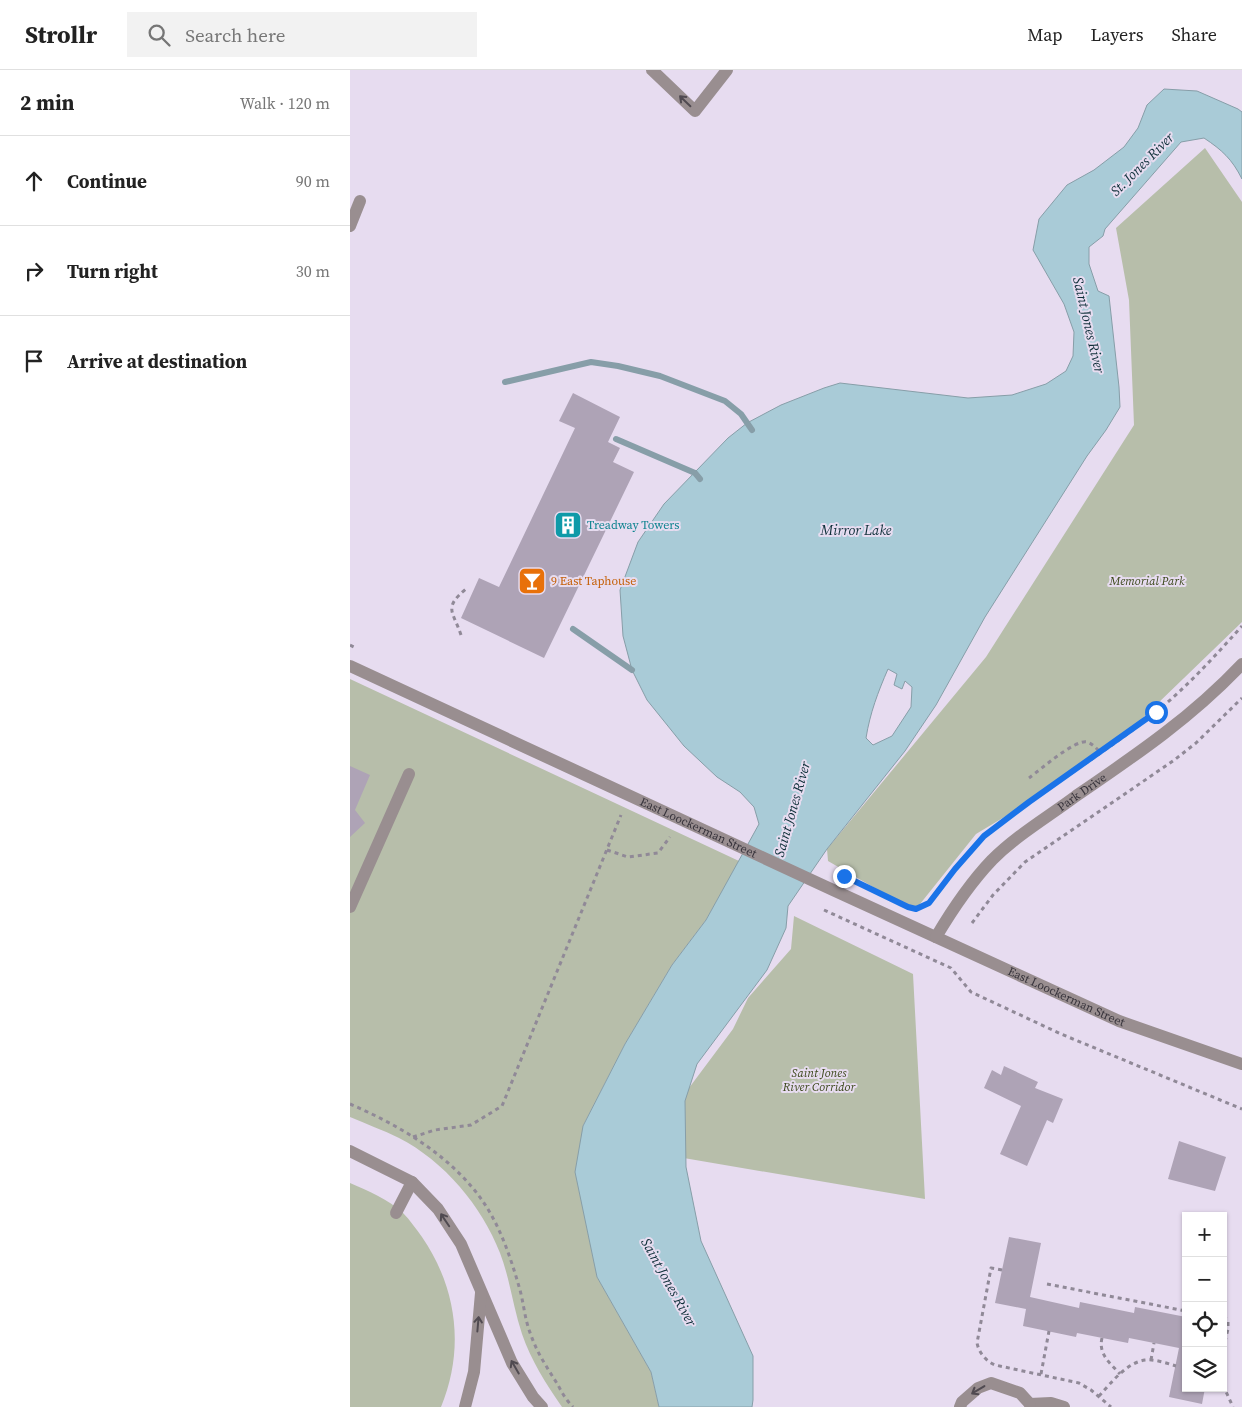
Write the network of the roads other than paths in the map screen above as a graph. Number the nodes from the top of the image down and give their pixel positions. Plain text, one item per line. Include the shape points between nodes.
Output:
1 (652, 70) edge
2 (727, 70) edge
3 (360, 201) dead end
4 (350, 226) edge
5 (1242, 664) edge
6 (350, 666) edge
7 (409, 774) dead end
8 (350, 907) edge
9 (936, 937) junction
10 (1242, 1064) edge
11 (350, 1151) edge
12 (412, 1182) junction
13 (396, 1213) dead end
14 (481, 1292) junction
15 (1029, 1406) edge
16 (465, 1407) edge
17 (542, 1407) edge
18 (960, 1407) edge
19 (1064, 1407) edge

2 -> 1 street via 695,111
3 - 4 street
5 - 9 street, Park Drive via 1171,730 1006,847 974,881
6 - 9 street, East Loockerman Street
7 - 8 street
9 - 10 street, East Loockerman Street via 1119,1021
11 - 12 street
12 - 13 street
14 -> 12 street via 462,1244 438,1209
16 -> 14 street via 474,1372
17 -> 14 street via 512,1363
15 -> 18 street via 1020,1393 992,1383 978,1388
15 - 19 street via 1051,1402

